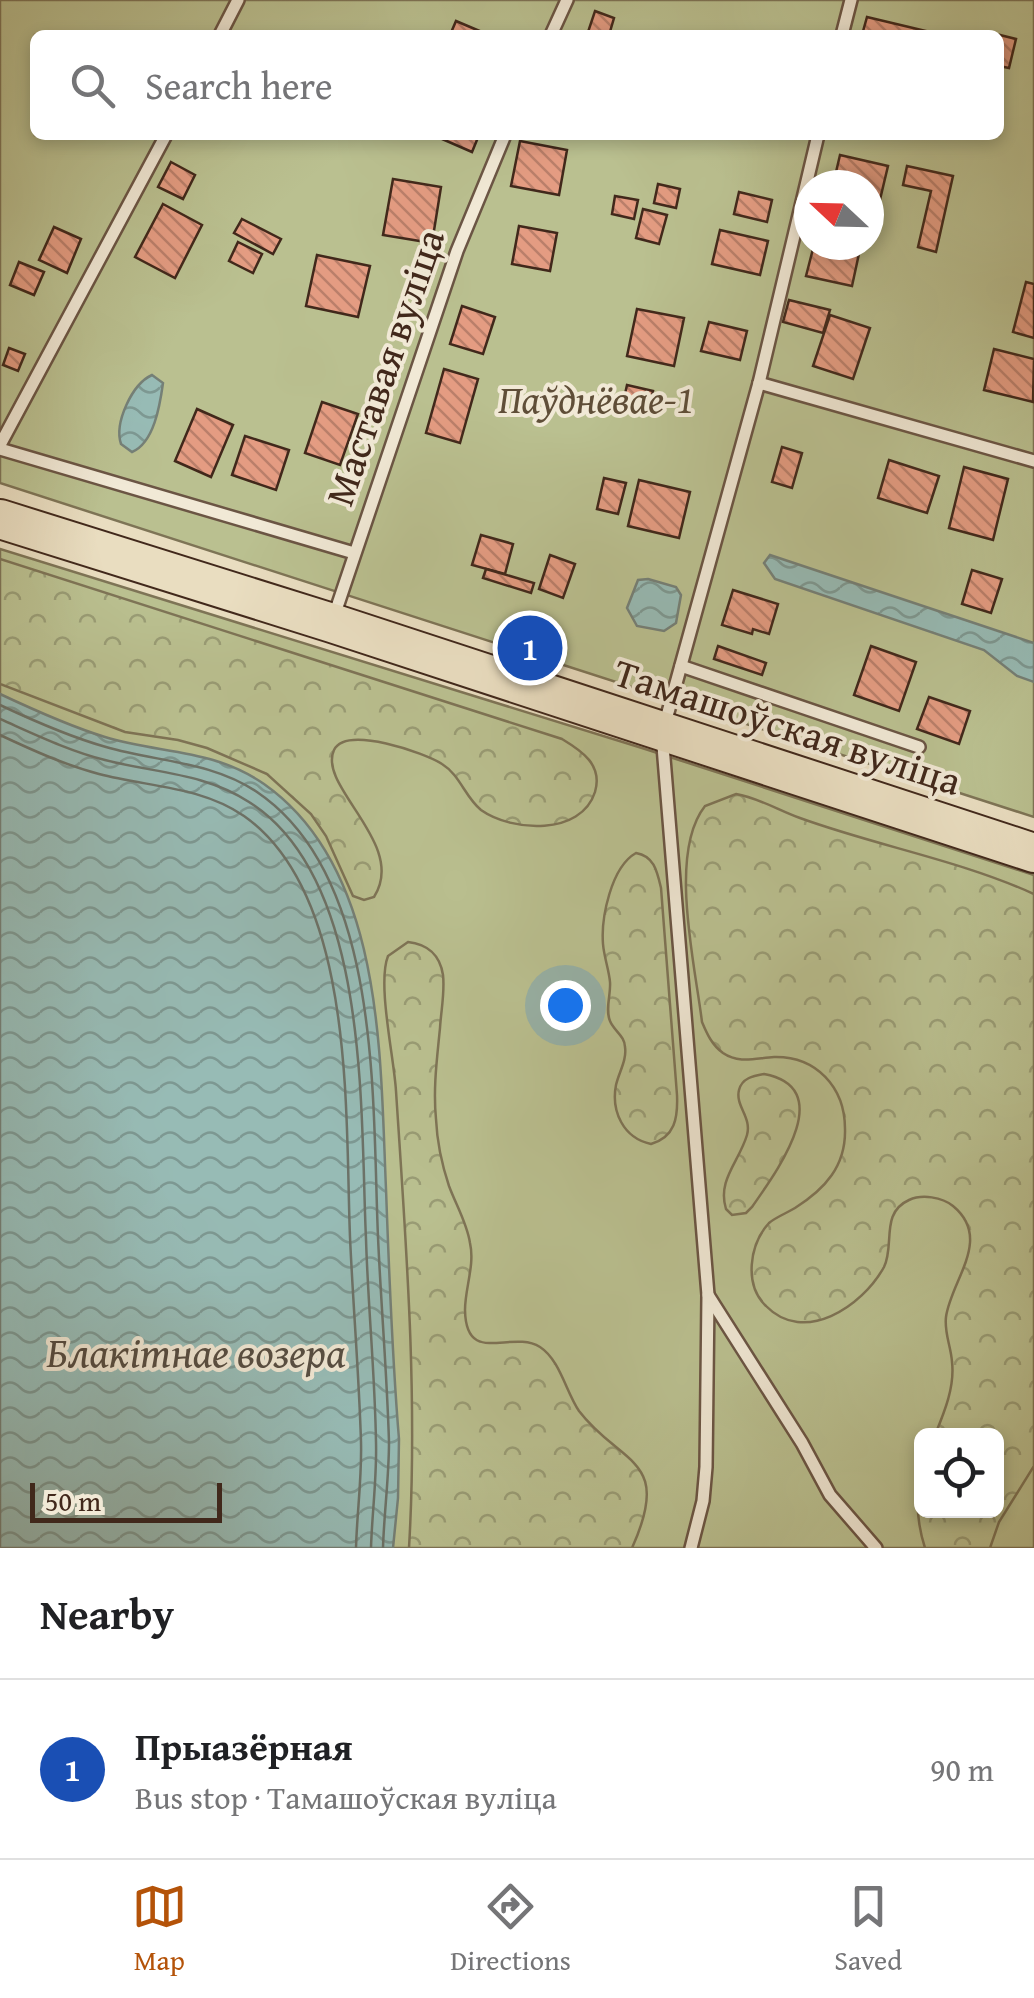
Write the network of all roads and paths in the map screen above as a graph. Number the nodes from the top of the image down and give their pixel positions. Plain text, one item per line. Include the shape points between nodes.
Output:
1 (238, 0) edge
2 (567, 0) edge
3 (851, 0) edge
4 (223, 30) edge
5 (553, 30) edge
6 (843, 30) edge
7 (163, 140) edge
8 (503, 140) edge
9 (817, 140) edge
10 (759, 383) junction
11 (0, 447) edge
12 (1034, 461) edge
13 (0, 520) edge
14 (354, 554) junction
15 (332, 623) junction
16 (680, 666) junction
17 (662, 734) junction
18 (919, 747) dead end
19 (1034, 854) edge
20 (708, 1295) junction
21 (691, 1548) edge
22 (876, 1548) edge

1 - 4 lane
2 - 5 lane
3 - 6 lane
7 - 11 lane
8 - 14 lane, Маставая вуліца via 457,251
9 - 10 lane
10 - 12 lane
10 - 16 lane
11 - 14 lane
13 - 15 main road, Тамашоўская вуліца
14 - 15 lane, Маставая вуліца
15 - 17 main road, Тамашоўская вуліца
16 - 17 lane
16 - 18 lane
17 - 19 main road, Тамашоўская вуліца
17 - 20 lane
20 - 21 lane via 706,1467
20 - 22 lane via 830,1496

